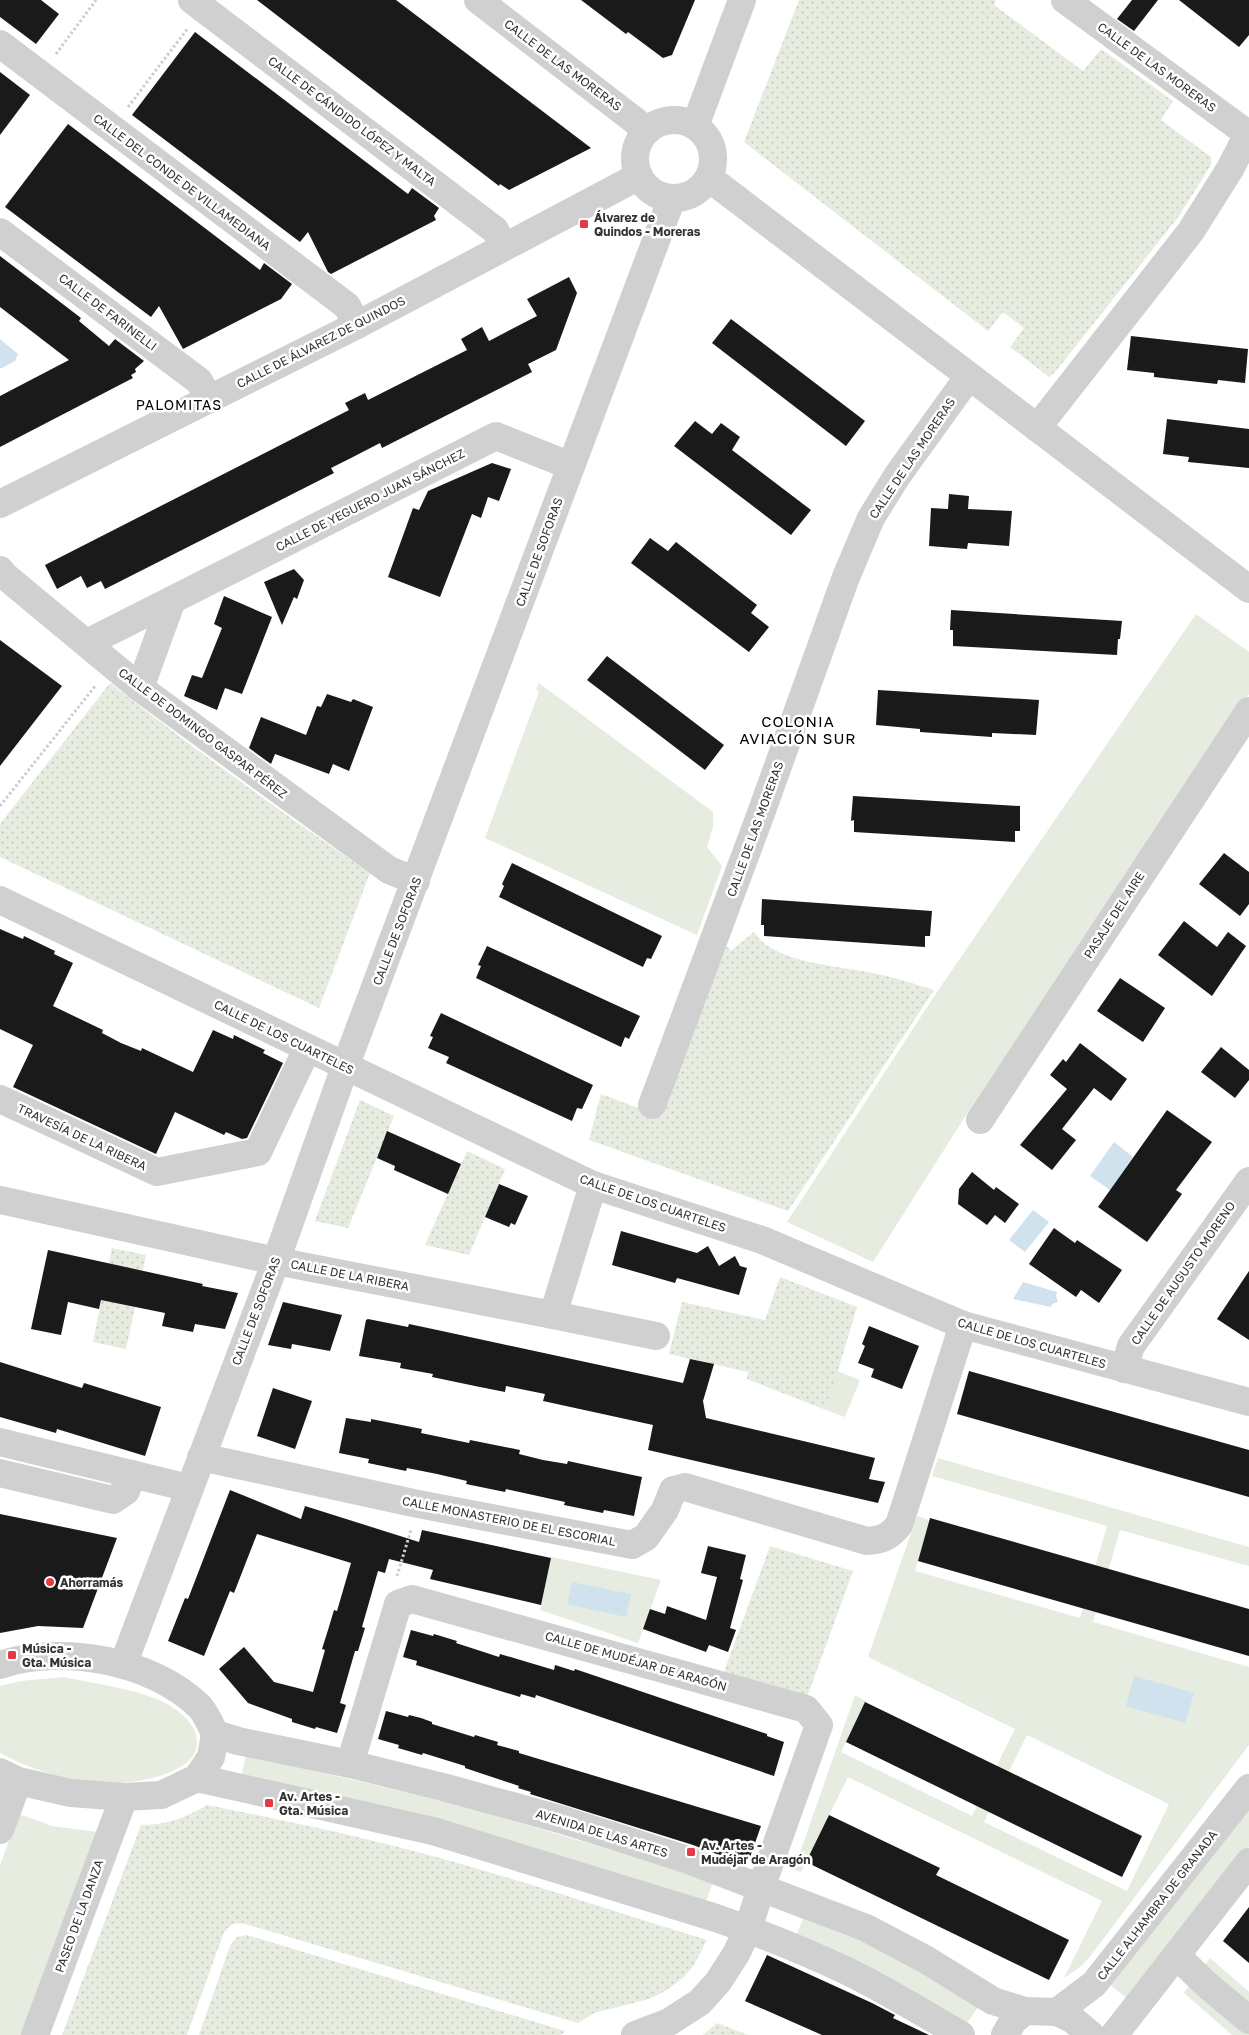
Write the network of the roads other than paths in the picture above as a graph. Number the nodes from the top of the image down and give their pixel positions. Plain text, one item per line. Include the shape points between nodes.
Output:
1 (478, 0) edge
2 (742, 0) edge
3 (1065, 0) edge
4 (198, 4) edge
5 (0, 44) edge
6 (695, 126) junction
7 (647, 130) junction
8 (1249, 133) edge
9 (640, 176) junction
10 (709, 178) junction
11 (672, 198) junction
12 (0, 232) edge
13 (504, 248) junction
14 (357, 325) junction
15 (969, 376) junction
16 (209, 399) junction
17 (1037, 428) junction
18 (571, 466) junction
19 (0, 504) edge
20 (0, 570) edge
21 (1248, 586) edge
22 (172, 600) junction
23 (86, 643) junction
24 (140, 688) junction
25 (1249, 711) edge
26 (416, 881) junction
27 (0, 900) edge
28 (306, 1048) junction
29 (345, 1067) junction
30 (0, 1099) edge
31 (652, 1105) dead end
32 (980, 1120) dead end
33 (1249, 1181) edge
34 (593, 1185) junction
35 (0, 1200) edge
36 (276, 1261) junction
37 (553, 1315) junction
38 (963, 1325) junction
39 (656, 1336) dead end
40 (1124, 1369) junction
41 (1249, 1402) edge
42 (0, 1442) edge
43 (201, 1457) junction
44 (0, 1474) edge
45 (132, 1474) junction
46 (189, 1488) junction
47 (0, 1665) edge
48 (123, 1665) junction
49 (215, 1734) junction
50 (350, 1764) junction
51 (9, 1776) edge
52 (197, 1778) junction
53 (1249, 1788) edge
54 (124, 1797) junction
55 (0, 1830) edge
56 (1249, 1862) edge
57 (761, 1888) junction
58 (748, 1929) junction
59 (1177, 1956) junction
60 (1025, 2011) junction
61 (1057, 2012) junction
62 (1249, 2020) edge
63 (35, 2035) edge
64 (635, 2035) edge
65 (961, 2035) edge
66 (1005, 2035) edge
67 (1091, 2035) edge
68 (1114, 2035) edge

1 - 7 street, CALLE DE LAS MORERAS
2 - 6 street
3 - 8 street, CALLE DE LAS MORERAS
4 - 13 street, CALLE DE CÁNDIDO LÓPEZ Y MALTA via 495,230
5 - 14 street, CALLE DEL CONDE DE VILLAMEDIANA via 348,306
6 - 7 street via 670,120
6 - 10 street via 704,133 714,155
7 - 9 street via 636,152 635,165
8 - 17 street, CALLE DE LAS MORERAS via 1191,231
9 - 11 street via 647,188
9 - 13 street, CALLE DE ÁLVAREZ DE QUINDOS
10 - 11 street via 693,194
10 - 15 street
11 - 18 street, CALLE DE SOFORAS
12 - 16 street, CALLE DE FARINELLI via 199,381
13 - 14 street, CALLE DE ÁLVAREZ DE QUINDOS
14 - 16 street, CALLE DE ÁLVAREZ DE QUINDOS
15 - 17 street
15 - 31 street, CALLE DE LAS MORERAS via 870,518
16 - 19 street, CALLE DE ÁLVAREZ DE QUINDOS
17 - 21 street
18 - 22 street, CALLE DE YEGUERO JUAN SÁNCHEZ via 496,436
18 - 26 street, CALLE DE SOFORAS
20 - 23 street, CALLE DE DOMINGO GASPAR PÉREZ
22 - 23 street, CALLE DE YEGUERO JUAN SÁNCHEZ
22 - 24 street
23 - 24 street, CALLE DE DOMINGO GASPAR PÉREZ
24 - 26 street, CALLE DE DOMINGO GASPAR PÉREZ via 389,870
25 - 32 street, PASAJE DEL AIRE
26 - 29 street, CALLE DE SOFORAS
27 - 28 street, CALLE DE LOS CUARTELES
28 - 29 street, CALLE DE LOS CUARTELES
28 - 30 street, TRAVESÍA DE LA RIBERA via 258,1152 157,1172
29 - 34 street, CALLE DE LOS CUARTELES
29 - 36 street, CALLE DE SOFORAS
33 - 40 street, CALLE DE AUGUSTO MORENO via 1131,1346
34 - 37 street
34 - 38 street, CALLE DE LOS CUARTELES via 762,1240
35 - 36 street, CALLE DE LA RIBERA
36 - 37 street, CALLE DE LA RIBERA
36 - 43 street, CALLE DE SOFORAS
37 - 39 street, CALLE DE LA RIBERA
38 - 40 street, CALLE DE LOS CUARTELES
38 - 43 street, CALLE MONASTERIO DE EL ESCORIAL via 899,1525 883,1540 867,1540 685,1487 673,1490 665,1510 646,1537 632,1545 418,1504
40 - 41 street, CALLE DE LOS CUARTELES
42 - 45 street
43 - 46 street, CALLE DE SOFORAS
44 - 45 street via 113,1500 126,1491
45 - 46 street
46 - 48 street, CALLE DE SOFORAS
47 - 48 street via 13,1660 69,1655
48 - 49 street via 167,1683 201,1708
49 - 50 street, AVENIDA DE LAS ARTES
49 - 52 street via 211,1756
50 - 57 street, AVENIDA DE LAS ARTES via 563,1820 688,1860
50 - 57 street, CALLE DE MUDÉJAR DE ARAGÓN via 398,1604 412,1599 806,1709 819,1725
51 - 54 street via 71,1793
51 - 55 street
52 - 54 street via 161,1795
52 - 58 street via 433,1831
53 - 61 street, CALLE ALHAMBRA DE GRANADA via 1094,1984
54 - 63 street, PASEO DE LA DANZA
56 - 59 street
57 - 58 street, CALLE DE MUDÉJAR DE ARAGÓN
57 - 60 street, AVENIDA DE LAS ARTES via 866,1928 993,2000
58 - 64 street, CALLE DE MUDÉJAR DE ARAGÓN via 718,1982 700,2002 669,2022
58 - 65 street via 848,1971
59 - 62 street
59 - 68 street
60 - 61 street, AVENIDA DE LAS ARTES
60 - 66 street via 1013,2021
61 - 67 street via 1072,2019

